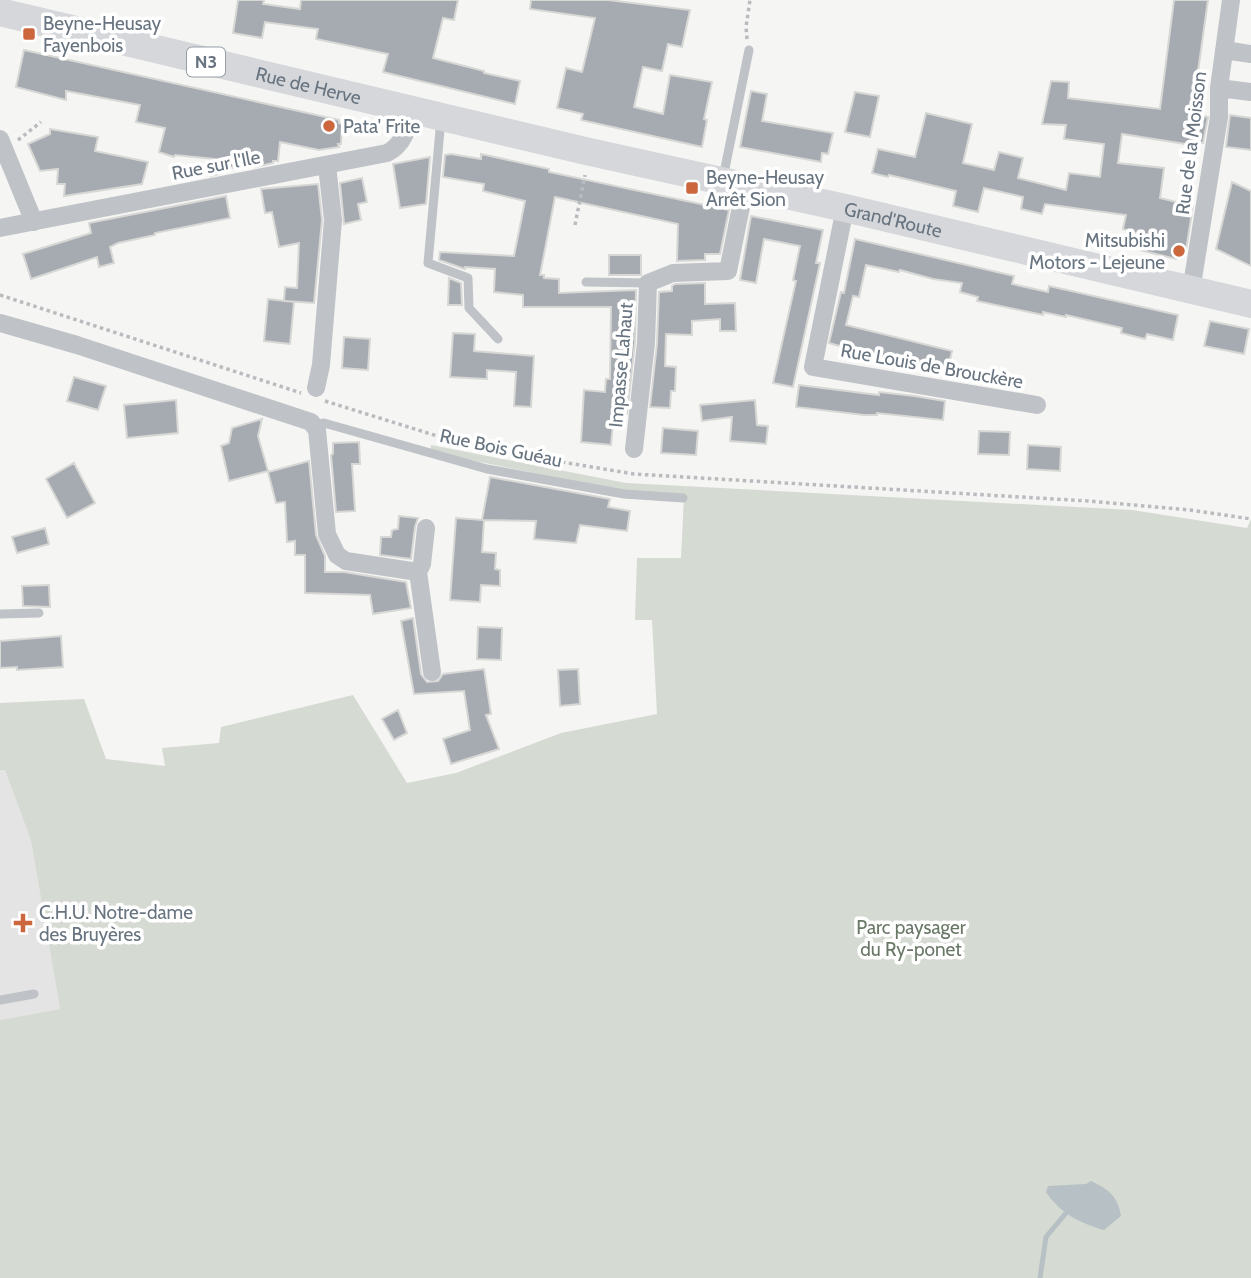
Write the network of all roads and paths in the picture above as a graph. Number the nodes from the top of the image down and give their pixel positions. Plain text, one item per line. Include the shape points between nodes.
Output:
1 (750, 0) edge
2 (1231, 0) edge
3 (0, 12) edge
4 (749, 50) joint
5 (1224, 50) junction
6 (1251, 54) edge
7 (1219, 88) junction
8 (1251, 92) edge
9 (413, 108) junction
10 (441, 116) junction
11 (41, 122) dead end
12 (2, 144) edge
13 (590, 152) junction
14 (327, 165) junction
15 (734, 185) junction
16 (845, 208) junction
17 (34, 222) junction
18 (575, 225) dead end
19 (0, 228) edge
20 (586, 282) dead end
21 (648, 283) junction
22 (1191, 290) junction
23 (0, 295) edge
24 (1251, 304) edge
25 (0, 323) edge
26 (498, 339) dead end
27 (314, 394) junction
28 (1037, 405) dead end
29 (315, 425) junction
30 (634, 449) dead end
31 (683, 498) dead end
32 (1251, 519) edge
33 (426, 528) dead end
34 (418, 572) junction
35 (39, 613) dead end
36 (0, 614) edge
37 (432, 672) dead end
38 (34, 994) dead end
39 (0, 1000) edge

1 - 4 path
2 - 5 street, Rue de la Moisson
3 - 9 main road, Rue de Herve / N3
4 - 15 lane
5 - 6 street
5 - 7 street, Rue de la Moisson
7 - 8 street
7 - 22 street, Rue de la Moisson via 1219,117
9 - 10 main road, Grand'Route / N3
9 - 14 street, Rue sur l'Ile via 395,149
10 - 13 main road, Grand'Route / N3
10 - 26 lane via 428,263 468,278 469,308
11 - 12 path
12 - 17 street
13 - 15 main road, Grand'Route / N3
13 - 18 path
14 - 17 street, Rue sur l'Ile
14 - 27 street via 333,220 321,365
15 - 16 main road, Grand'Route / N3
15 - 21 street, Impasse Lahaut via 728,271 673,273
16 - 22 main road, Grand'Route / N3
16 - 28 street, Rue Louis de Brouckère via 813,367
17 - 19 street, Rue sur l'Ile
20 - 21 lane
21 - 30 street, Impasse Lahaut
22 - 24 main road, Grand'Route / N3
23 - 27 path
25 - 29 street, Rue Bois Guéau via 308,419
27 - 32 path via 416,431 634,474 1111,503
29 - 31 lane, Rue Bois Guéau via 324,423 487,469 624,494
29 - 34 street via 327,534 337,555 346,561
33 - 34 street
34 - 37 street
35 - 36 lane
38 - 39 lane

